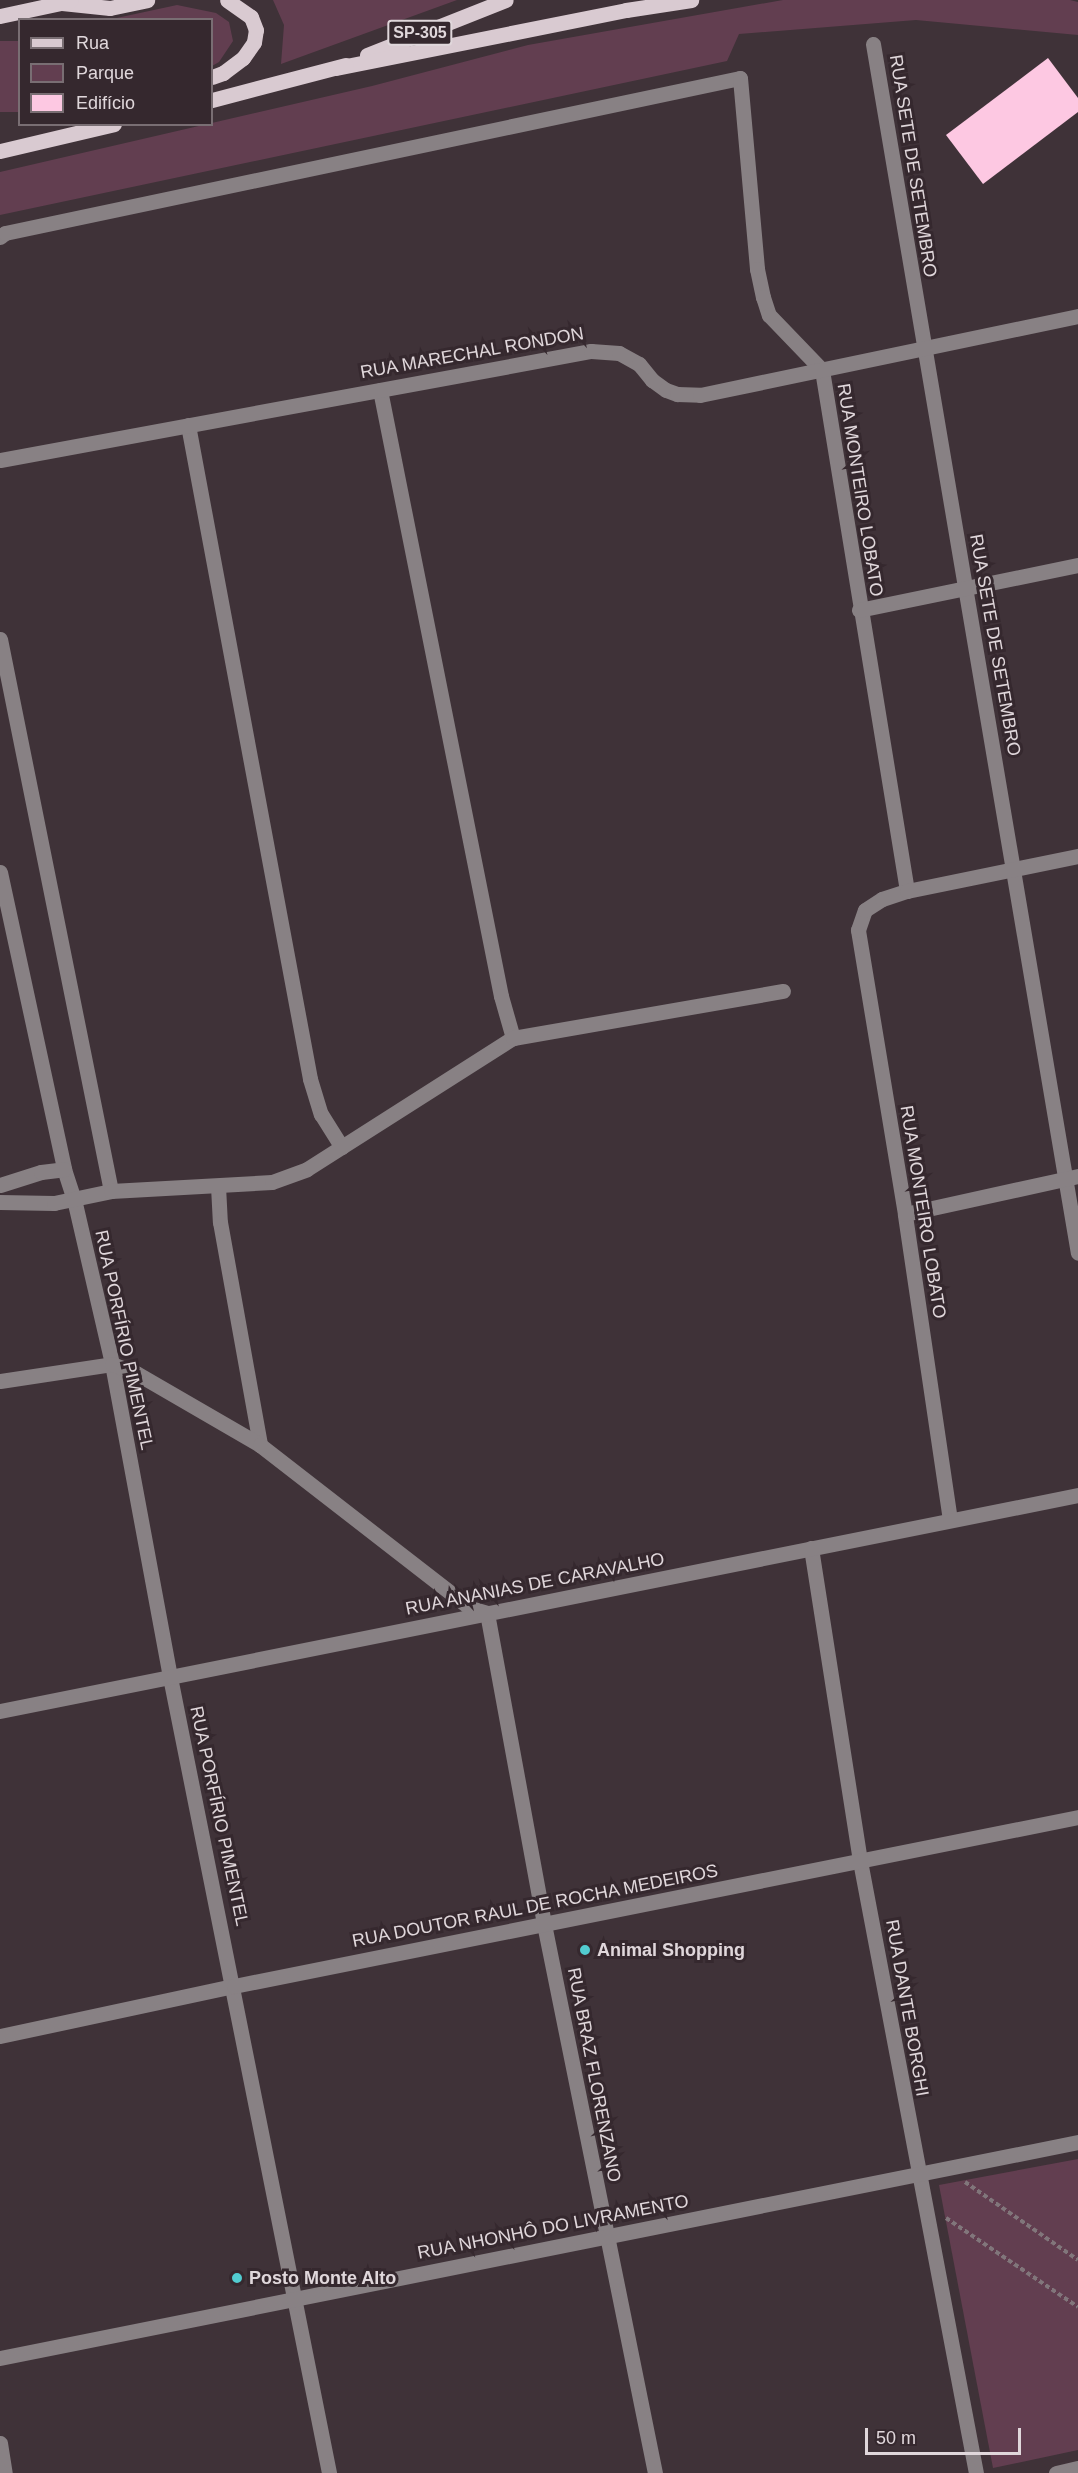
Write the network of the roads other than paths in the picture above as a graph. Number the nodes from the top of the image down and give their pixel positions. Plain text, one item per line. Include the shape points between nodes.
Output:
1 (147, 0) edge
2 (227, 0) edge
3 (506, 0) edge
4 (691, 0) edge
5 (69, 1) edge
6 (0, 16) edge
7 (873, 44) dead end
8 (336, 68) junction
9 (213, 77) edge
10 (213, 100) edge
11 (107, 126) edge
12 (0, 151) edge
13 (0, 237) edge
14 (1078, 316) edge
15 (923, 347) junction
16 (822, 370) junction
17 (380, 390) junction
18 (188, 425) junction
19 (0, 460) edge
20 (1078, 565) edge
21 (965, 588) junction
22 (859, 610) junction
23 (0, 639) edge
24 (1078, 856) edge
25 (1014, 869) junction
26 (0, 872) edge
27 (907, 891) junction
28 (783, 991) dead end
29 (513, 1038) junction
30 (342, 1147) junction
31 (64, 1168) junction
32 (1072, 1178) edge
33 (0, 1185) edge
34 (218, 1186) junction
35 (111, 1191) junction
36 (75, 1199) junction
37 (0, 1202) edge
38 (905, 1214) junction
39 (1078, 1252) edge
40 (112, 1364) junction
41 (0, 1381) edge
42 (260, 1445) junction
43 (1078, 1495) edge
44 (950, 1520) junction
45 (811, 1548) junction
46 (487, 1613) junction
47 (170, 1677) junction
48 (0, 1712) edge
49 (1078, 1817) edge
50 (860, 1861) junction
51 (544, 1924) junction
52 (234, 1986) junction
53 (0, 2036) edge
54 (1078, 2142) edge
55 (917, 2174) junction
56 (607, 2236) junction
57 (293, 2299) junction
58 (0, 2358) edge
59 (0, 2443) edge
60 (1078, 2468) edge
61 (5, 2473) edge
62 (329, 2473) edge
63 (655, 2473) edge
64 (976, 2473) edge
65 (1056, 2473) edge

1 - 5 main road via 110,8
2 - 9 main road via 250,17 256,30 254,42 243,58
3 - 8 main road, SP-305
4 - 8 main road
5 - 6 main road
7 - 15 street, RUA SETE DE SETEMBRO
8 - 10 main road, SP-305
11 - 12 main road
13 - 16 street, RUA MONTEIRO LOBATO via 4,233 740,78 757,269 763,297 778,326
14 - 15 street, RUA MARECHAL RONDON
15 - 16 street, RUA MARECHAL RONDON
15 - 21 street, RUA SETE DE SETEMBRO
16 - 17 street, RUA MARECHAL RONDON via 688,396 658,386 630,357 601,350
16 - 22 street, RUA MONTEIRO LOBATO
17 - 18 street, RUA MARECHAL RONDON
17 - 29 street via 501,996
18 - 19 street, RUA MARECHAL RONDON
18 - 30 street via 310,1079 321,1114
20 - 21 street
21 - 22 street
21 - 25 street, RUA SETE DE SETEMBRO
22 - 27 street, RUA MONTEIRO LOBATO
23 - 35 street
24 - 25 street
25 - 27 street
25 - 32 street, RUA SETE DE SETEMBRO
26 - 31 street, RUA PORFÍRIO PIMENTEL
27 - 38 street, RUA MONTEIRO LOBATO via 882,899 865,910 858,930
28 - 29 street
29 - 30 street
30 - 34 street via 289,1177 254,1185
31 - 33 street
31 - 36 street, RUA PORFÍRIO PIMENTEL
32 - 38 street
32 - 39 street, RUA SETE DE SETEMBRO
34 - 35 street
34 - 42 street via 220,1222
35 - 36 street
36 - 37 street via 54,1203
36 - 40 street, RUA PORFÍRIO PIMENTEL
38 - 44 street, RUA MONTEIRO LOBATO
40 - 41 street
40 - 42 street via 160,1386
40 - 47 street, RUA PORFÍRIO PIMENTEL
42 - 46 street via 470,1608
43 - 44 street, RUA ANANIAS DE CARAVALHO
44 - 45 street, RUA ANANIAS DE CARAVALHO
45 - 46 street, RUA ANANIAS DE CARAVALHO
45 - 50 street, RUA DANTE BORGHI
46 - 47 street, RUA ANANIAS DE CARAVALHO
46 - 51 street, RUA BRAZ FLORENZANO
47 - 48 street, RUA ANANIAS DE CARAVALHO
47 - 52 street, RUA PORFÍRIO PIMENTEL
49 - 50 street, RUA DOUTOR RAUL DE ROCHA MEDEIROS
50 - 51 street, RUA DOUTOR RAUL DE ROCHA MEDEIROS
50 - 55 street, RUA DANTE BORGHI
51 - 52 street, RUA DOUTOR RAUL DE ROCHA MEDEIROS
51 - 56 street, RUA BRAZ FLORENZANO
52 - 53 street, RUA DOUTOR RAUL DE ROCHA MEDEIROS
52 - 57 street, RUA PORFÍRIO PIMENTEL
54 - 55 street, RUA NHONHÔ DO LIVRAMENTO
55 - 56 street, RUA NHONHÔ DO LIVRAMENTO
55 - 64 street, RUA DANTE BORGHI
56 - 57 street, RUA NHONHÔ DO LIVRAMENTO
56 - 63 street, RUA BRAZ FLORENZANO
57 - 58 street, RUA NHONHÔ DO LIVRAMENTO
57 - 62 street, RUA PORFÍRIO PIMENTEL
59 - 61 street
60 - 65 street

